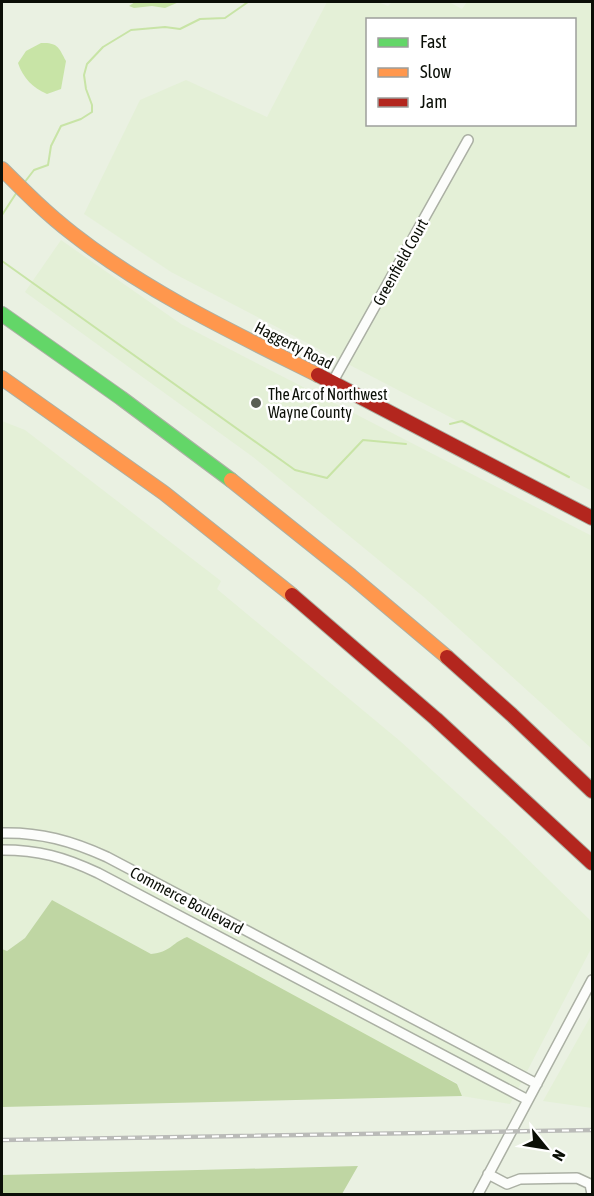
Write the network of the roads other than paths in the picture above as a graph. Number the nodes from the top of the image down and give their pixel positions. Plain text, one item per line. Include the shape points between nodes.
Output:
1 (468, 140) dead end
2 (2, 169) edge
3 (2, 314) edge
4 (2, 378) edge
5 (332, 382) junction
6 (592, 518) edge
7 (592, 790) edge
8 (2, 833) edge
9 (2, 850) edge
10 (592, 863) edge
11 (119, 864) junction
12 (111, 880) junction
13 (256, 936) junction
14 (248, 951) junction
15 (592, 980) edge
16 (355, 988) junction
17 (346, 1003) junction
18 (444, 1035) junction
19 (436, 1051) junction
20 (537, 1084) junction
21 (528, 1100) junction
22 (488, 1174) junction
23 (478, 1194) edge
24 (592, 1194) edge

1 - 5 street, Greenfield Court
2 - 5 main road, Haggerty Road via 58,222 160,292
3 - 7 main road via 122,397 292,527 462,669
4 - 10 main road via 162,492 277,582 413,697
5 - 6 main road, Haggerty Road
8 - 11 street, Commerce Boulevard via 51,836
9 - 12 street, Commerce Boulevard via 56,855
11 - 12 street, Commerce Boulevard
11 - 13 street, Commerce Boulevard
12 - 14 street, Commerce Boulevard
13 - 14 street, Commerce Boulevard
13 - 16 street, Commerce Boulevard
14 - 17 street, Commerce Boulevard
15 - 20 street
16 - 17 street
16 - 18 street, Commerce Boulevard
17 - 19 street, Commerce Boulevard
18 - 19 street
18 - 20 street, Commerce Boulevard
19 - 21 street, Commerce Boulevard
20 - 21 street
21 - 22 street
22 - 23 street
22 - 24 street via 507,1184 520,1179 582,1179 590,1184

